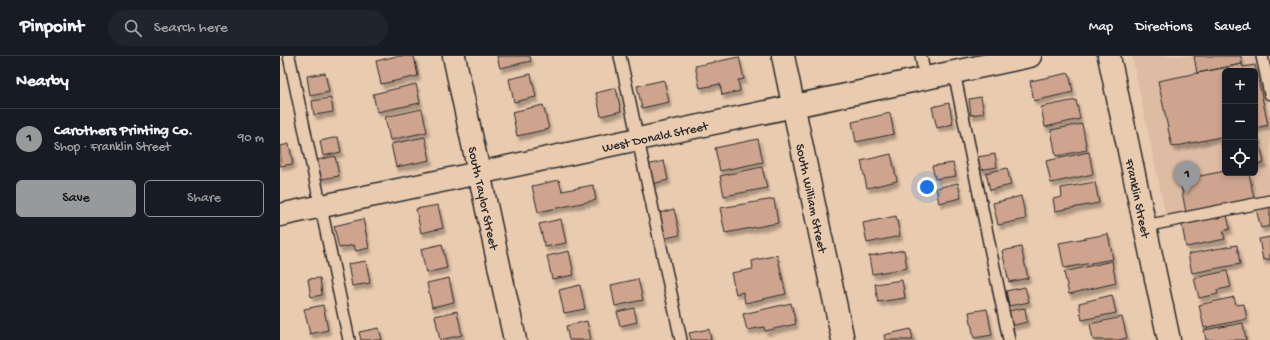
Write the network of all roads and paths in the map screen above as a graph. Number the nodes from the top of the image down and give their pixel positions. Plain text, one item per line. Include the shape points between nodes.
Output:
1 (289, 56) edge
2 (454, 56) edge
3 (620, 56) edge
4 (783, 56) edge
5 (921, 56) edge
6 (1030, 56) edge
7 (1108, 56) edge
8 (1262, 56) edge
9 (954, 72) junction
10 (925, 78) junction
11 (1270, 94) edge
12 (793, 106) junction
13 (638, 138) junction
14 (479, 172) junction
15 (1270, 200) edge
16 (321, 207) junction
17 (280, 215) edge
18 (1145, 226) junction
19 (350, 340) edge
20 (515, 340) edge
21 (681, 340) edge
22 (843, 340) edge
23 (1009, 340) edge
24 (1169, 340) edge

1 - 16 lane
2 - 14 street, South Taylor Street
3 - 13 lane
4 - 12 street, South William Street
5 - 10 lane
6 - 9 street, West Donald Street
7 - 18 street, Franklin Street
8 - 11 lane
9 - 10 street, West Donald Street
9 - 23 lane
10 - 12 street, West Donald Street
12 - 13 street, West Donald Street
12 - 22 street, South William Street
13 - 14 street, West Donald Street
13 - 21 lane
14 - 16 street, West Donald Street
14 - 20 street, South Taylor Street
15 - 18 lane
16 - 17 street, West Donald Street
16 - 19 lane
18 - 24 street, Franklin Street

